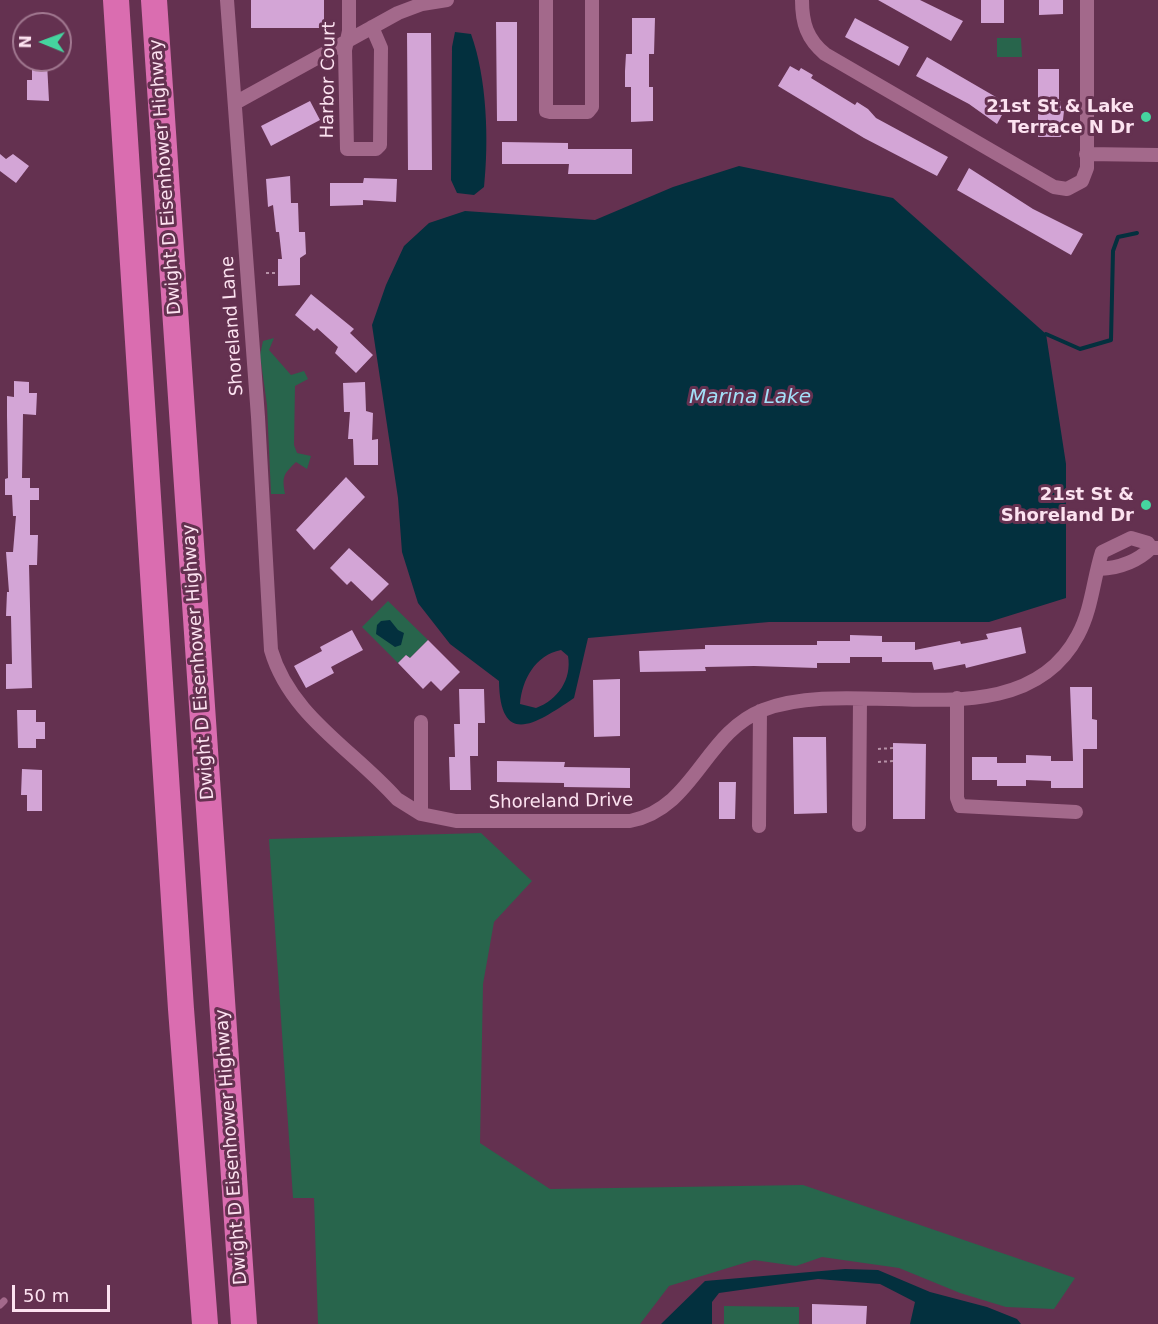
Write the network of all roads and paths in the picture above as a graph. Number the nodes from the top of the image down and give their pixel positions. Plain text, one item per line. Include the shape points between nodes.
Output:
1 (116, 0) edge
2 (154, 0) edge
3 (228, 0) edge
4 (349, 0) edge
5 (447, 0) edge
6 (546, 0) edge
7 (592, 0) edge
8 (802, 0) edge
9 (1087, 0) edge
10 (372, 27) junction
11 (347, 40) junction
12 (235, 103) junction
13 (1086, 154) junction
14 (1158, 155) edge
15 (266, 273) dead end
16 (278, 273) dead end
17 (1154, 548) edge
18 (1099, 569) junction
19 (271, 650) joint
20 (957, 698) junction
21 (860, 699) junction
22 (760, 711) junction
23 (421, 722) dead end
24 (893, 748) dead end
25 (878, 749) dead end
26 (893, 761) dead end
27 (878, 762) dead end
28 (1076, 812) dead end
29 (421, 814) junction
30 (859, 825) dead end
31 (759, 826) dead end
32 (181, 1009) junction
33 (231, 1134) junction
34 (190, 1324) edge
35 (205, 1324) edge
36 (244, 1324) edge
37 (253, 1324) edge

1 - 32 highway, Dwight D Eisenhower Highway
2 - 33 highway, Dwight D Eisenhower Highway
3 - 12 street, Shoreland Lane
4 - 11 street, Harbor Court
5 - 10 street via 418,5
6 - 7 street via 546,111 550,112 588,112 592,107
8 - 13 street via 802,19 809,35 828,56 1054,187 1067,189 1082,181 1086,175
9 - 13 street
10 - 11 street
10 - 11 street, Harbor Court via 381,48 380,145 376,149 346,147
11 - 12 street
12 - 19 street, Shoreland Lane
13 - 14 street
15 - 16 path
17 - 18 street, Shoreland Drive via 1126,564
17 - 18 street, Shoreland Drive via 1140,540 1122,541 1102,552
18 - 20 street, Shoreland Drive via 1084,624 1052,668 1009,692
19 - 29 street, Shoreland Drive via 284,684 302,708 397,799
20 - 21 street, Shoreland Drive
20 - 28 street via 960,806
21 - 22 street, Shoreland Drive via 812,700
21 - 30 street
22 - 29 street, Shoreland Drive via 721,741 676,799 649,816 630,821 456,821
22 - 31 street
23 - 29 street
24 - 25 path
26 - 27 path
32 - 34 highway
32 - 35 highway, Dwight D Eisenhower Highway
33 - 36 highway, Dwight D Eisenhower Highway
33 - 37 highway

